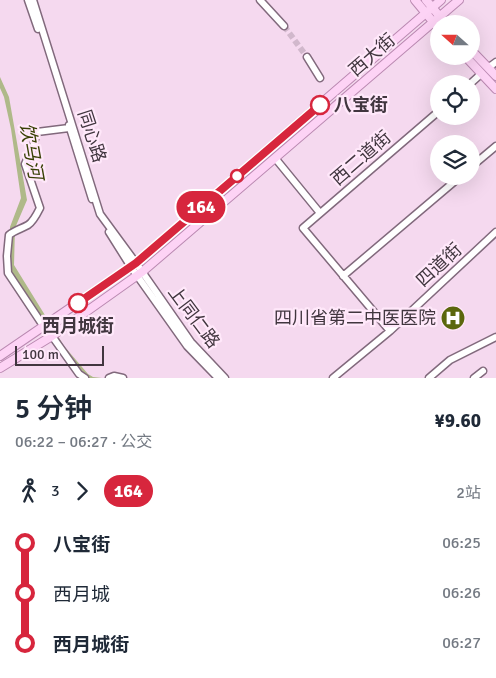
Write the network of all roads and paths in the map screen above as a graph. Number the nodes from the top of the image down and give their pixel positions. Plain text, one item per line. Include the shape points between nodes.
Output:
1 (28, 0) edge
2 (33, 0) edge
3 (260, 0) edge
4 (415, 0) edge
5 (426, 0) edge
6 (441, 0) edge
7 (459, 0) edge
8 (432, 8) junction
9 (425, 14) junction
10 (437, 15) edge
11 (441, 15) edge
12 (430, 20) edge
13 (284, 26) tunnel mouth
14 (430, 26) edge
15 (307, 57) tunnel mouth
16 (480, 60) edge
17 (496, 62) edge
18 (472, 65) edge
19 (488, 68) junction
20 (481, 74) joint
21 (496, 76) edge
22 (320, 78) dead end
23 (496, 89) edge
24 (430, 119) edge
25 (69, 128) junction
26 (496, 146) edge
27 (275, 158) junction
28 (480, 159) edge
29 (450, 185) edge
30 (320, 213) junction
31 (496, 232) edge
32 (133, 265) junction
33 (140, 274) junction
34 (344, 276) junction
35 (44, 327) junction
36 (390, 331) junction
37 (52, 336) junction
38 (496, 337) edge
39 (0, 356) edge
40 (0, 368) edge
41 (483, 371) dead end
42 (85, 378) edge
43 (108, 378) edge
44 (123, 378) edge
45 (218, 378) edge
46 (225, 378) edge
47 (333, 378) edge
48 (429, 378) edge
49 (474, 378) edge

1 - 25 street
2 - 32 street, 同心路 via 100,214
3 - 13 street
4 - 9 main road
5 - 8 main road
6 - 8 main road
7 - 11 main road
8 - 9 main road, 西大街
8 - 10 main road
9 - 12 main road
9 - 32 main road, 西大街
14 - 27 main road, 西大街
15 - 22 street
16 - 19 main road
17 - 19 street
18 - 20 main road
19 - 21 main road
20 - 23 main road
24 - 30 street, 西二道街
25 - 32 street via 96,213
25 - 35 street via 37,132 26,164 40,208 28,225 10,235 7,256 8,273
26 - 28 street
27 - 30 street
27 - 33 main road, 西大街
29 - 34 street
30 - 34 street, 西二道街 via 302,228
31 - 36 street, 四道街
32 - 33 street, 同心路
32 - 35 main road
33 - 37 main road
33 - 45 street via 187,346
33 - 46 street, 上同仁路 via 191,342
34 - 36 street
35 - 39 main road
36 - 47 street, 四道街
37 - 40 main road
37 - 42 street
38 - 48 street via 450,360
41 - 49 street
43 - 44 street

